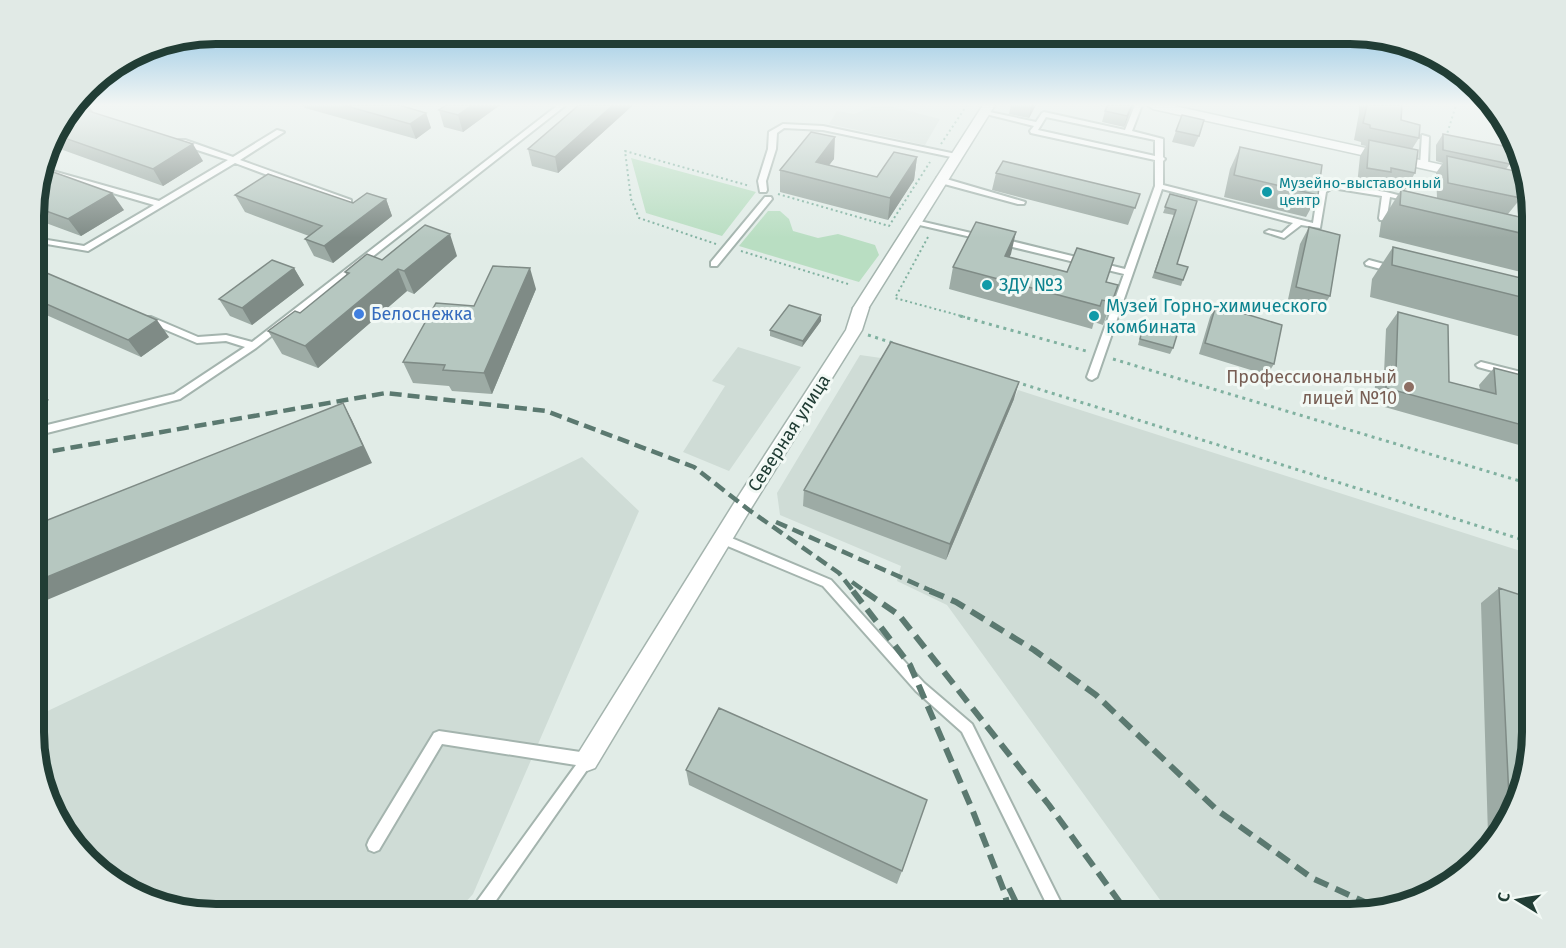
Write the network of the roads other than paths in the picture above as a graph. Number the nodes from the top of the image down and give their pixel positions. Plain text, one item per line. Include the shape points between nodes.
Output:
1 (201, 149) edge
2 (252, 149) edge
3 (506, 149) edge
4 (772, 149) edge
5 (923, 149) edge
6 (960, 149) edge
7 (1117, 149) edge
8 (1160, 149) edge
9 (1353, 149) edge
10 (1425, 149) edge
11 (956, 156) junction
12 (1161, 159) junction
13 (234, 160) junction
14 (1424, 165) junction
15 (49, 172) edge
16 (940, 180) junction
17 (1519, 185) edge
18 (1159, 186) junction
19 (763, 190) road end
20 (1386, 194) junction
21 (768, 199) dead end
22 (1420, 201) edge
23 (350, 202) edge
24 (1021, 202) dead end
25 (160, 204) junction
26 (914, 220) junction
27 (1299, 222) junction
28 (1406, 223) edge
29 (1269, 232) dead end
30 (44, 242) edge
31 (714, 264) dead end
32 (1369, 264) dead end
33 (1402, 272) edge
34 (1129, 273) junction
35 (143, 317) edge
36 (253, 346) junction
37 (1481, 365) dead end
38 (1522, 376) edge
39 (1092, 377) dead end
40 (44, 430) edge
41 (722, 539) junction
42 (587, 760) junction
43 (374, 845) dead end
44 (485, 904) edge
45 (1055, 904) edge

1 - 13 lane
2 - 13 lane
3 - 36 lane
4 - 19 lane via 762,180
5 - 11 lane
6 - 11 street, Северная улица
7 - 12 lane
8 - 12 lane
9 - 14 street
10 - 14 lane
11 - 16 street, Северная улица
12 - 18 lane
13 - 23 lane
13 - 25 lane
14 - 17 street
15 - 25 lane
16 - 24 lane
16 - 26 street, Северная улица
18 - 27 lane
18 - 34 lane
20 - 22 lane
20 - 27 lane via 1331,186 1322,191 1317,226
20 - 28 lane via 1383,218
21 - 31 lane
25 - 30 lane via 85,249
26 - 34 lane
26 - 41 street, Северная улица via 861,308 854,330
27 - 29 lane via 1284,236
32 - 33 lane
34 - 39 lane
35 - 36 lane via 197,340 226,338
36 - 40 lane via 177,397
37 - 38 lane
41 - 42 street, Северная улица
41 - 45 lane via 827,583 920,687 967,728
42 - 43 lane via 439,737
42 - 44 lane

